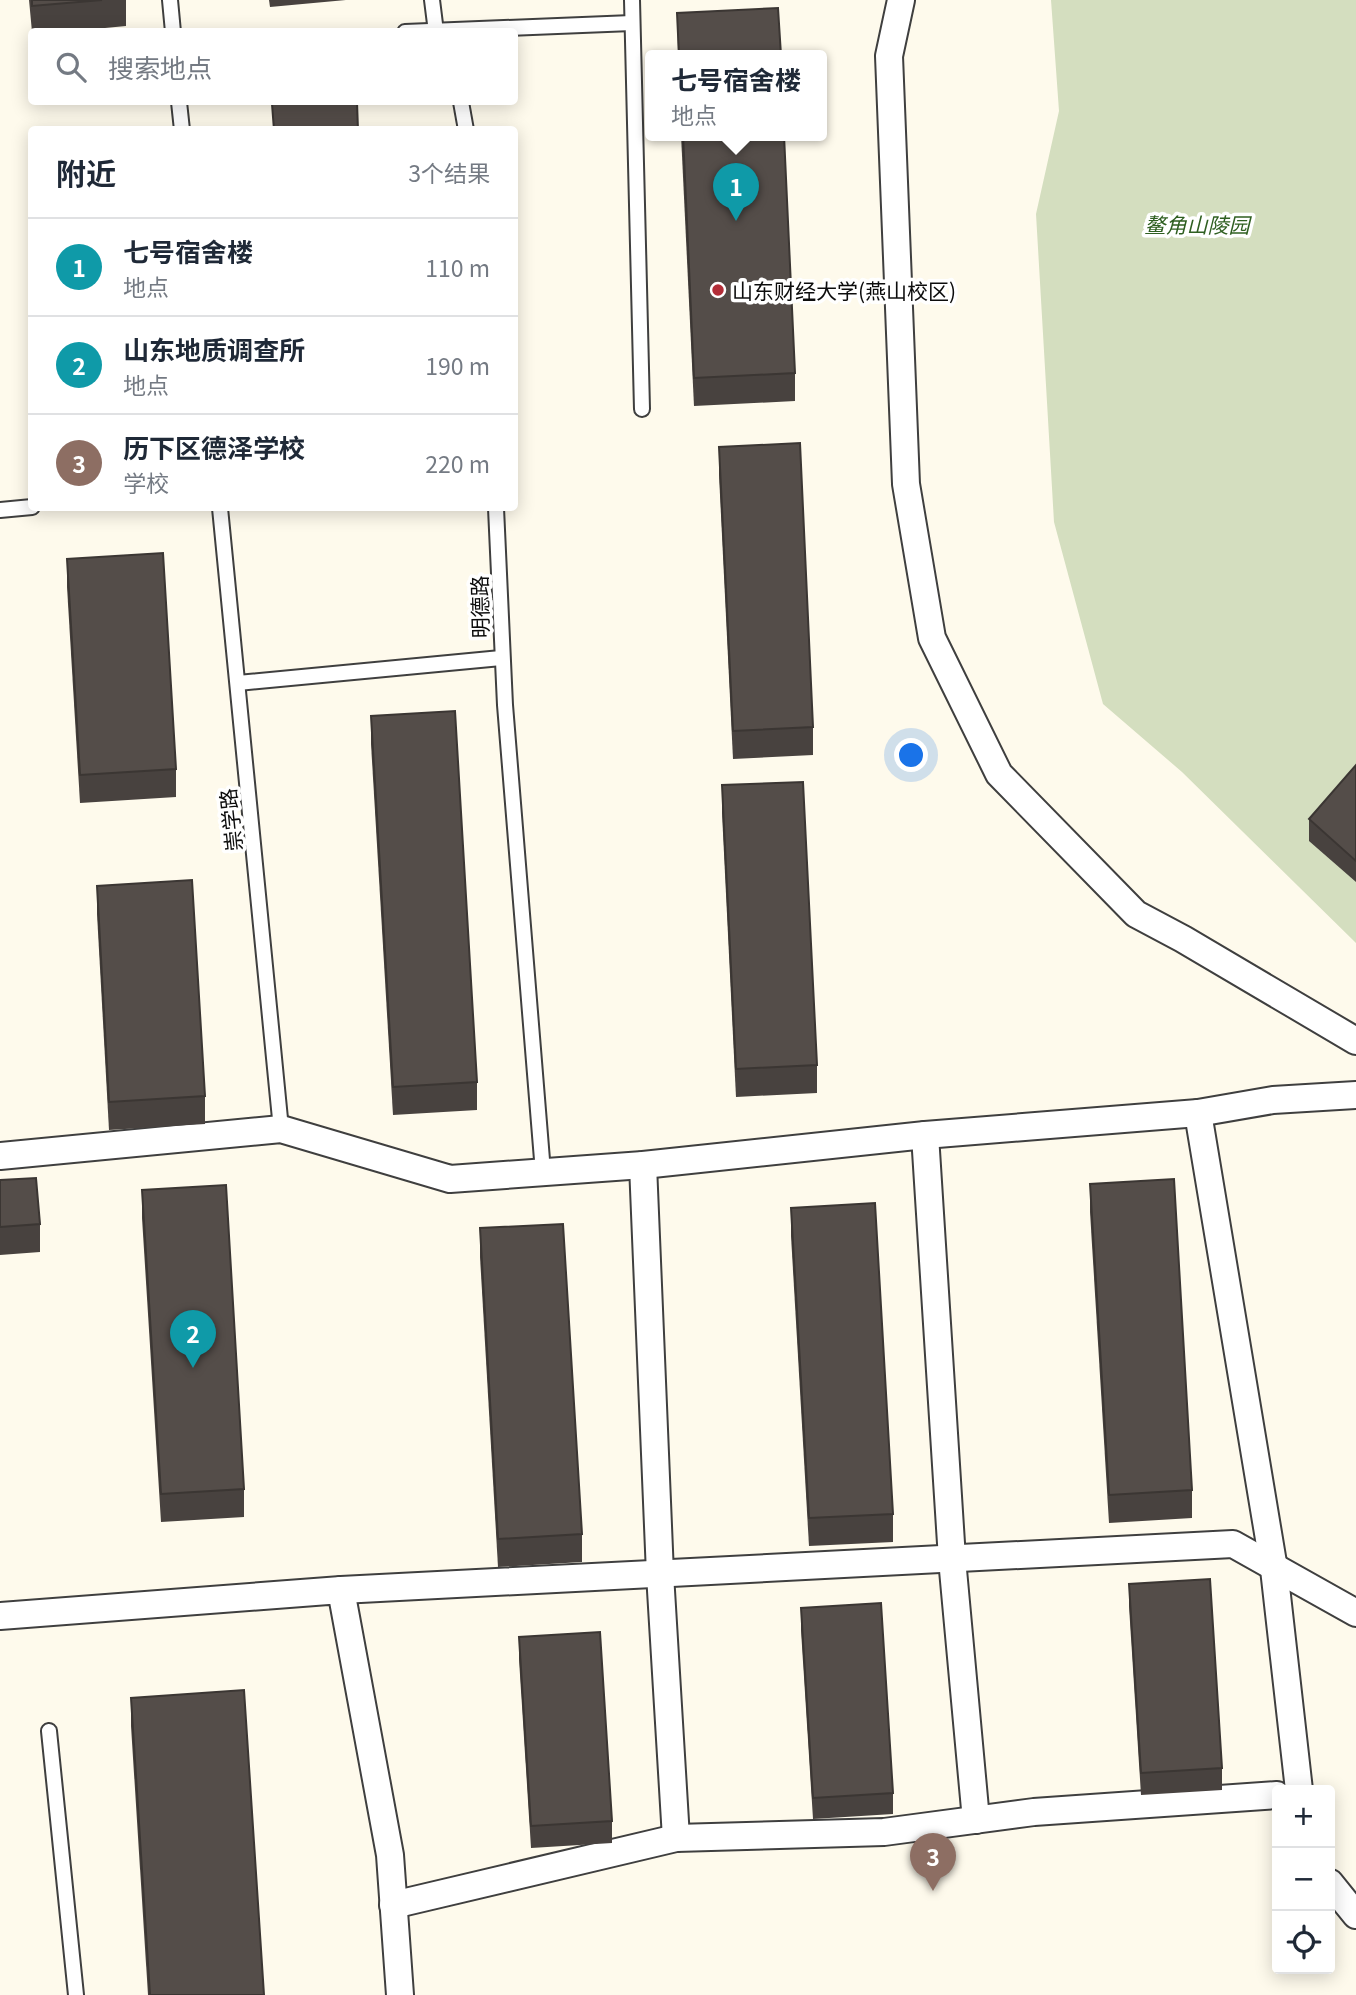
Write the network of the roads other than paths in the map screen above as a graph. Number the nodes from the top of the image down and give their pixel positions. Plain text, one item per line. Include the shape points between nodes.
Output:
1 (170, 0) edge
2 (432, 0) edge
3 (632, 0) edge
4 (901, 0) edge
5 (632, 23) junction
6 (173, 28) edge
7 (436, 28) edge
8 (510, 28) edge
9 (179, 105) edge
10 (462, 105) edge
11 (182, 126) edge
12 (465, 126) edge
13 (642, 408) dead end
14 (28, 508) edge
15 (0, 510) edge
16 (220, 511) edge
17 (495, 511) edge
18 (501, 658) junction
19 (238, 683) junction
20 (1356, 1041) edge
21 (1356, 1095) edge
22 (1198, 1114) junction
23 (281, 1129) junction
24 (925, 1135) junction
25 (0, 1156) edge
26 (643, 1165) junction
27 (543, 1172) junction
28 (952, 1559) junction
29 (1274, 1569) junction
30 (660, 1574) junction
31 (341, 1590) junction
32 (1356, 1613) edge
33 (0, 1616) edge
34 (49, 1731) dead end
35 (1298, 1785) edge
36 (1272, 1795) edge
37 (976, 1820) junction
38 (676, 1839) junction
39 (1335, 1889) edge
40 (393, 1905) junction
41 (1356, 1915) edge
42 (76, 1995) edge
43 (400, 1995) edge

1 - 6 lane
2 - 7 lane
3 - 5 lane
4 - 20 street via 889,56 906,484 932,638 999,774 1136,914
5 - 8 lane
5 - 13 lane
9 - 11 lane
10 - 12 lane
14 - 15 lane
16 - 19 lane, 崇学路
17 - 18 lane, 明德路
18 - 19 lane
18 - 27 lane, 明德路
19 - 23 lane, 崇学路
21 - 22 street via 1273,1100
22 - 24 street
22 - 29 street
23 - 25 street
23 - 27 street via 450,1179
24 - 26 street
24 - 28 street
26 - 27 street
26 - 30 street
28 - 29 street via 1233,1544
28 - 30 street
28 - 37 street
29 - 32 street
29 - 35 street
30 - 31 street
30 - 38 street
31 - 33 street
31 - 40 street via 390,1855
34 - 42 lane
36 - 37 street
37 - 38 street via 884,1832
38 - 40 street
39 - 41 street
40 - 43 street

